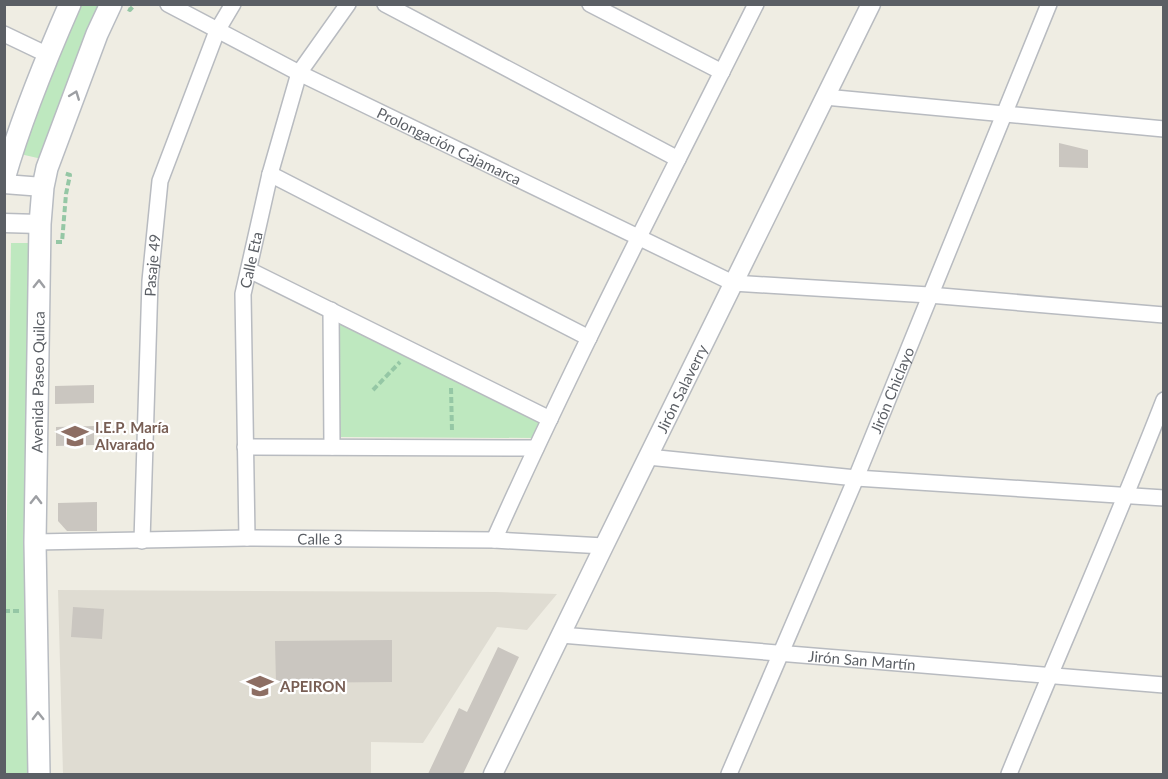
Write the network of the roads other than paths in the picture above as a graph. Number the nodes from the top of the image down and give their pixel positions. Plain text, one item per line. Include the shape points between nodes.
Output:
1 (70, 4) edge
2 (111, 4) edge
3 (168, 4) edge
4 (233, 4) edge
5 (348, 4) edge
6 (385, 4) edge
7 (590, 4) edge
8 (756, 4) edge
9 (871, 4) edge
10 (1049, 4) edge
11 (217, 31) junction
12 (4, 34) edge
13 (48, 54) junction
14 (723, 72) junction
15 (299, 73) junction
16 (825, 97) junction
17 (1005, 114) junction
18 (1164, 129) edge
19 (11, 134) edge
20 (678, 159) junction
21 (270, 174) junction
22 (4, 179) edge
23 (4, 184) edge
24 (43, 187) junction
25 (4, 223) edge
26 (40, 224) junction
27 (638, 237) junction
28 (249, 270) junction
29 (733, 283) junction
30 (929, 295) junction
31 (331, 310) junction
32 (1164, 315) edge
33 (589, 338) junction
34 (1164, 400) edge
35 (550, 419) junction
36 (245, 447) junction
37 (332, 447) junction
38 (536, 448) junction
39 (648, 457) junction
40 (856, 478) junction
41 (1127, 494) junction
42 (1164, 498) edge
43 (247, 538) junction
44 (494, 540) junction
45 (142, 541) junction
46 (35, 542) junction
47 (604, 546) junction
48 (561, 635) junction
49 (780, 653) junction
50 (1049, 675) junction
51 (1164, 685) edge
52 (39, 774) edge
53 (493, 774) edge
54 (729, 774) edge
55 (1009, 774) edge

1 - 13 main road
24 -> 2 main road, Avenida Paseo Quilca
3 - 11 street, Prolongación Cajamarca
4 - 11 street, Pasaje 49
5 - 15 street, Calle Eta
6 - 20 street
7 - 14 street
8 - 14 street
9 - 16 street, Jirón Salaverry
10 - 17 street, Jirón Chiclayo
11 - 15 street, Prolongación Cajamarca
11 - 45 street, Pasaje 49 via 160,181 150,281
12 - 13 street
13 - 19 main road
14 - 20 street
15 - 21 street, Calle Eta
15 - 27 street, Prolongación Cajamarca
16 - 17 street
16 - 29 street, Jirón Salaverry
17 - 18 street
17 - 30 street, Jirón Chiclayo
19 - 22 main road
20 - 27 street
21 - 28 street, Calle Eta
21 - 33 street
23 - 24 street
24 - 26 main road, Avenida Paseo Quilca
25 - 26 street
46 -> 26 main road, Avenida Paseo Quilca
27 - 29 street, Prolongación Cajamarca
27 - 33 street
28 - 31 street
28 - 36 street, Calle Eta via 243,294
29 - 30 street
29 - 39 street, Jirón Salaverry
30 - 32 street
30 - 40 street, Jirón Chiclayo
31 - 35 street
31 - 37 street
33 - 35 street
34 - 41 street
35 - 38 street
36 - 37 street
36 - 43 street, Calle Eta
37 - 38 street
38 - 44 street
39 - 40 street
39 - 47 street, Jirón Salaverry
40 - 41 street
40 - 49 street, Jirón Chiclayo
41 - 42 street
41 - 50 street
43 - 44 street, Calle 3
43 - 45 street, Calle 3
44 - 47 street, Calle 3
45 - 46 street, Calle 3
52 -> 46 main road, Avenida Paseo Quilca
47 - 48 street, Jirón Salaverry
48 - 49 street, Jirón San Martín
48 - 53 street, Jirón Salaverry
49 - 50 street, Jirón San Martín
49 - 54 street, Jirón Chiclayo
50 - 51 street, Jirón San Martín
50 - 55 street

